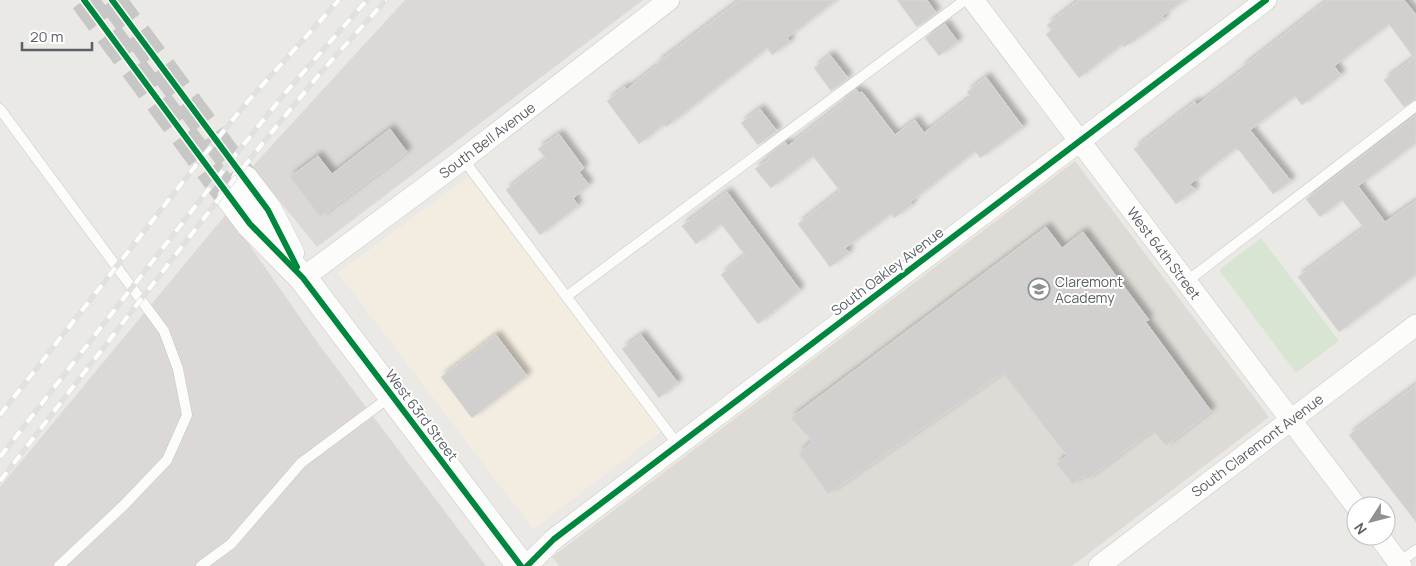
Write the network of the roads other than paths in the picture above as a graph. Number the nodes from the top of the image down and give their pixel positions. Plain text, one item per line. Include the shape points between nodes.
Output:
1 (669, 0) edge
2 (965, 0) edge
3 (973, 0) edge
4 (1266, 0) edge
5 (1416, 106) edge
6 (0, 109) edge
7 (1080, 141) junction
8 (463, 159) junction
9 (238, 189) tunnel mouth
10 (303, 278) junction
11 (1186, 282) junction
12 (567, 296) junction
13 (1416, 325) edge
14 (392, 396) junction
15 (1291, 420) junction
16 (678, 445) junction
17 (1348, 496) edge
18 (1386, 546) edge
19 (1416, 550) edge
20 (1398, 565) edge
21 (59, 566) edge
22 (201, 566) edge
23 (521, 566) edge
24 (527, 566) edge
25 (1099, 566) edge

1 - 8 street, South Bell Avenue
2 - 12 lane
3 - 7 street, West 64th Street
4 - 7 street, South Oakley Avenue
5 - 11 lane
6 - 21 lane via 164,330 178,369 187,415 166,460
7 - 11 street, West 64th Street
7 - 16 street, South Oakley Avenue
8 - 10 street, South Bell Avenue
8 - 12 lane
9 - 10 main road, West 63rd Street via 250,224
10 - 14 main road, West 63rd Street
11 - 15 street, West 64th Street
12 - 16 lane
13 - 15 street, South Claremont Avenue
14 - 22 lane via 300,463 231,544
14 - 23 main road, West 63rd Street
15 - 17 street, West 64th Street
15 - 25 street, South Claremont Avenue
16 - 24 street, South Oakley Avenue via 554,539
18 - 20 street
19 - 20 lane

